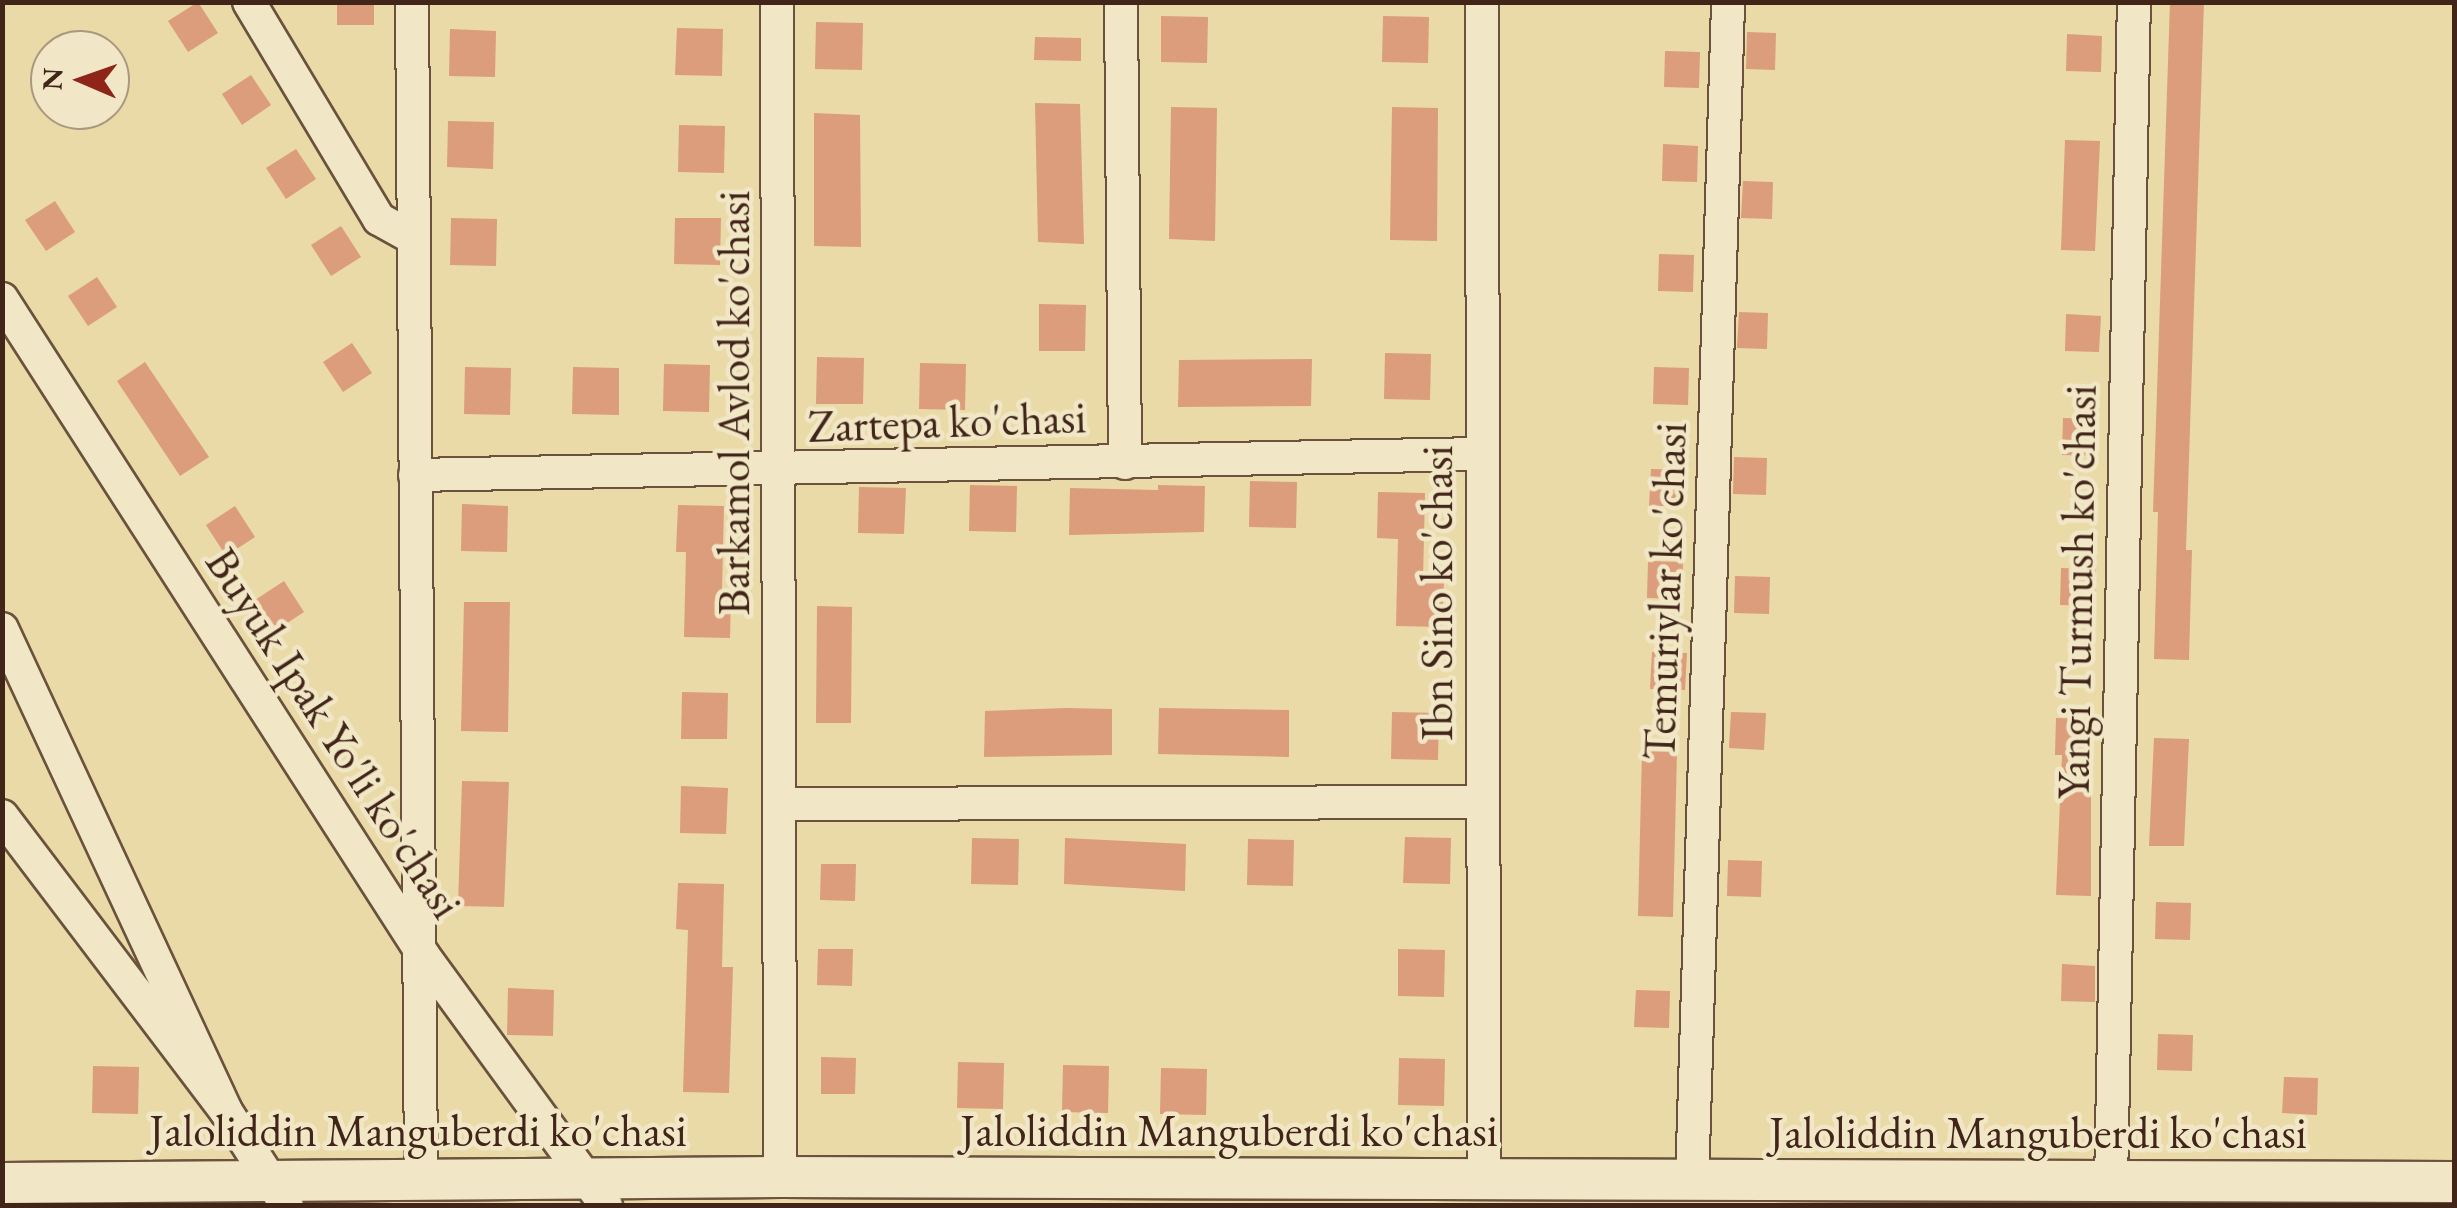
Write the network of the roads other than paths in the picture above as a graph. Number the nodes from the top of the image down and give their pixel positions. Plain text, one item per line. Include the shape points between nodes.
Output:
1 (248, 2) edge
2 (412, 2) edge
3 (777, 2) edge
4 (1121, 2) edge
5 (1482, 2) edge
6 (1728, 2) edge
7 (2134, 2) edge
8 (412, 237) junction
9 (2, 299) edge
10 (1481, 454) junction
11 (1125, 463) junction
12 (780, 472) junction
13 (415, 475) junction
14 (2, 629) edge
15 (1482, 802) junction
16 (782, 804) junction
17 (6, 826) edge
18 (424, 956) junction
19 (226, 1110) junction
20 (780, 1177) junction
21 (421, 1180) junction
22 (2454, 1182) edge
23 (2, 1183) edge
24 (1484, 1183) junction
25 (1692, 1183) junction
26 (2111, 1184) junction
27 (1397, 1192) edge
28 (987, 1193) edge
29 (282, 1194) edge
30 (599, 1194) edge
31 (2224, 1195) edge

1 - 8 street via 379,219
2 - 8 street
3 - 12 street, Barkamol Avlod ko'chasi
4 - 11 street
5 - 10 street, Ibn Sino ko'chasi
6 - 25 street, Temuriylar ko'chasi
7 - 26 street, Yangi Turmush ko'chasi
8 - 13 street
9 - 18 street, Buyuk Ipak Yo'li ko'chasi
10 - 11 street, Zartepa ko'chasi
10 - 15 street, Ibn Sino ko'chasi
11 - 12 street, Zartepa ko'chasi
12 - 13 street, Zartepa ko'chasi
12 - 16 street, Barkamol Avlod ko'chasi
13 - 18 street
14 - 19 street
15 - 16 street
15 - 24 street, Ibn Sino ko'chasi
16 - 20 street, Barkamol Avlod ko'chasi
17 - 19 street
18 - 21 street
18 - 30 street, Buyuk Ipak Yo'li ko'chasi
19 - 29 street
20 - 28 street, Jaloliddin Manguberdi ko'chasi
20 - 30 street, Jaloliddin Manguberdi ko'chasi
21 - 29 street, Jaloliddin Manguberdi ko'chasi
21 - 30 street, Jaloliddin Manguberdi ko'chasi
22 - 31 street, Jaloliddin Manguberdi ko'chasi
23 - 29 street, Jaloliddin Manguberdi ko'chasi
24 - 25 street, Jaloliddin Manguberdi ko'chasi
24 - 27 street, Jaloliddin Manguberdi ko'chasi
25 - 26 street, Jaloliddin Manguberdi ko'chasi
26 - 31 street, Jaloliddin Manguberdi ko'chasi
27 - 28 street, Jaloliddin Manguberdi ko'chasi

